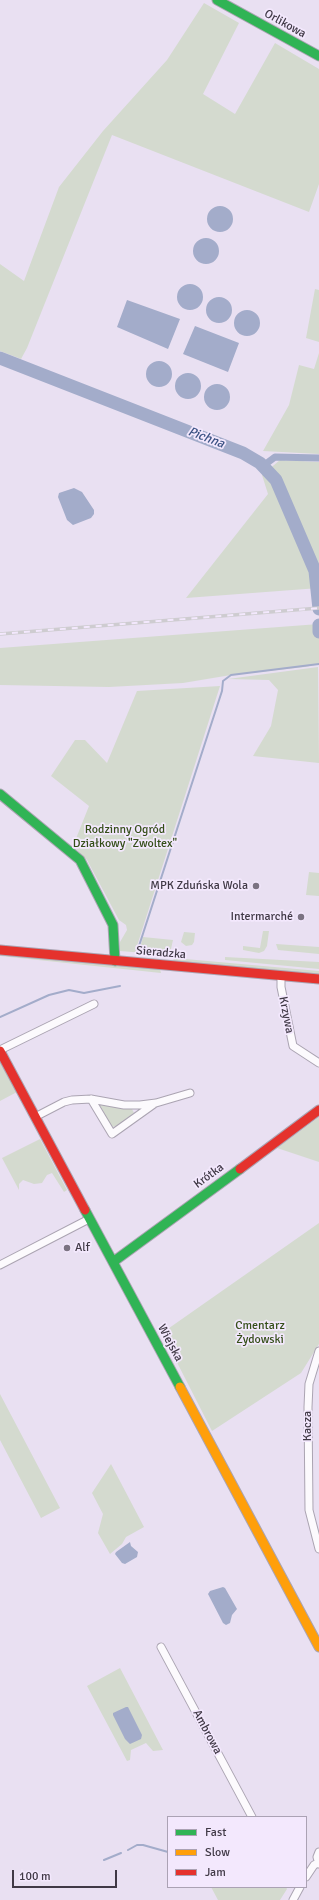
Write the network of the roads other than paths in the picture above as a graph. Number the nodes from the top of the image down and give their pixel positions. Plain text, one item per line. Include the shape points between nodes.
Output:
1 (218, 0) edge
2 (319, 56) edge
3 (0, 794) edge
4 (0, 950) edge
5 (115, 960) junction
6 (281, 976) junction
7 (319, 979) edge
8 (94, 1004) dead end
9 (0, 1050) edge
10 (319, 1063) edge
11 (190, 1093) dead end
12 (91, 1099) junction
13 (156, 1103) junction
14 (319, 1110) edge
15 (35, 1117) junction
16 (89, 1219) junction
17 (113, 1262) junction
18 (0, 1265) edge
19 (319, 1351) edge
20 (319, 1549) edge
21 (161, 1647) dead end
22 (319, 1647) edge
23 (251, 1816) edge
24 (319, 1852) edge
25 (319, 1864) edge
26 (307, 1876) edge
27 (297, 1888) edge
28 (293, 1900) edge

1 - 2 street, Orlikowa
3 - 5 street via 80,860 113,925
4 - 5 street, Sieradzka
5 - 6 street, Sieradzka
6 - 7 street, Sieradzka
6 - 10 street, Krzywa via 293,1046
8 - 9 street
9 - 15 street, Wiejska
11 - 13 street
12 - 13 street via 124,1105
12 - 13 street via 112,1134
12 - 15 street via 64,1102
14 - 17 street, Krótka
15 - 16 street, Wiejska
16 - 17 street, Wiejska
16 - 18 street
17 - 22 street, Wiejska
19 - 20 street, Kacza via 309,1384 308,1407 309,1510
21 - 23 street, Ambrowa
24 - 25 street
25 - 26 street via 314,1866
27 - 28 street

